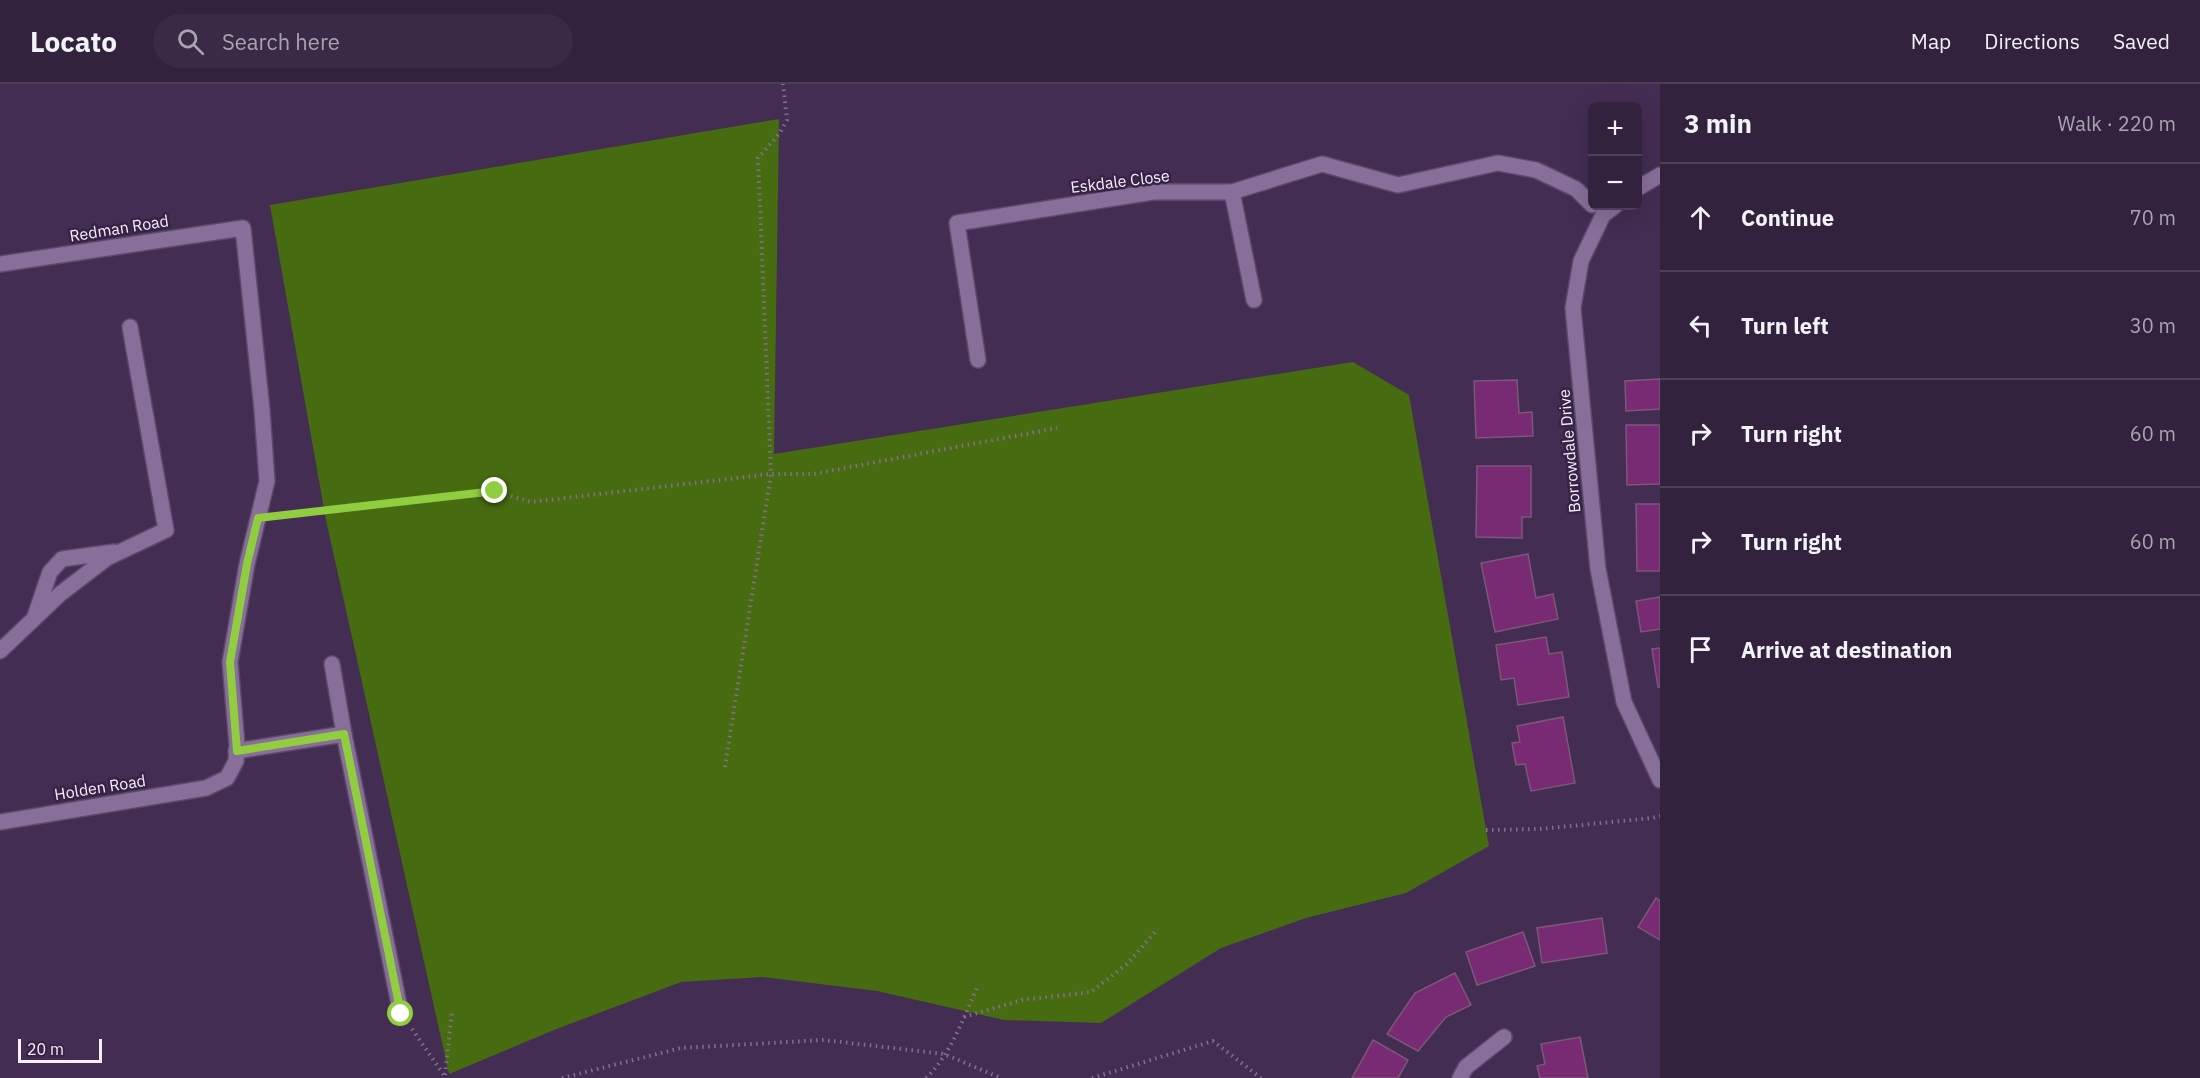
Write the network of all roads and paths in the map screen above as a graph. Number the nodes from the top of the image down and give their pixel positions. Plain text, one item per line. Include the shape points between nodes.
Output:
1 (783, 84) edge
2 (1660, 175) edge
3 (1642, 186) edge
4 (1232, 192) junction
5 (1588, 198) edge
6 (1600, 210) edge
7 (0, 264) edge
8 (1254, 300) dead end
9 (130, 327) dead end
10 (978, 360) dead end
11 (1057, 428) dead end
12 (771, 474) junction
13 (258, 518) junction
14 (122, 550) junction
15 (34, 619) junction
16 (0, 651) edge
17 (332, 664) dead end
18 (344, 734) junction
19 (237, 751) junction
20 (725, 767) dead end
21 (1660, 780) edge
22 (1660, 816) edge
23 (0, 822) edge
24 (1486, 830) dead end
25 (1155, 932) dead end
26 (978, 985) dead end
27 (452, 1011) dead end
28 (401, 1014) joint
29 (964, 1017) junction
30 (1504, 1037) dead end
31 (944, 1054) junction
32 (445, 1077) edge
33 (562, 1078) edge
34 (927, 1078) edge
35 (1001, 1078) edge
36 (1092, 1078) edge
37 (1261, 1078) edge
38 (1460, 1078) edge

1 - 12 path via 787,120 758,158
2 - 3 street
4 - 5 street, Eskdale Close via 1322,164 1398,184 1498,163 1536,170
4 - 8 street
4 - 10 street, Eskdale Close via 1153,192 957,223
6 - 21 street, Borrowdale Drive via 1581,261 1573,308 1598,569 1624,702
7 - 13 street, Redman Road via 243,228 267,481
9 - 14 street via 166,530
11 - 12 path via 813,474
12 - 13 path via 531,502 495,491
12 - 20 path
13 - 19 street via 230,662
14 - 15 street via 60,594
14 - 15 street via 62,559 50,572
15 - 16 street
17 - 18 street
18 - 19 street
18 - 28 street
19 - 23 street, Holden Road via 227,778 206,788
22 - 24 path via 1540,829
25 - 29 path via 1127,964 1091,992 1022,1000
26 - 29 path
27 - 32 path
28 - 32 path
29 - 31 path
30 - 38 street via 1466,1067
31 - 33 path via 824,1040 681,1048
31 - 34 path
31 - 35 path
36 - 37 path via 1213,1041

